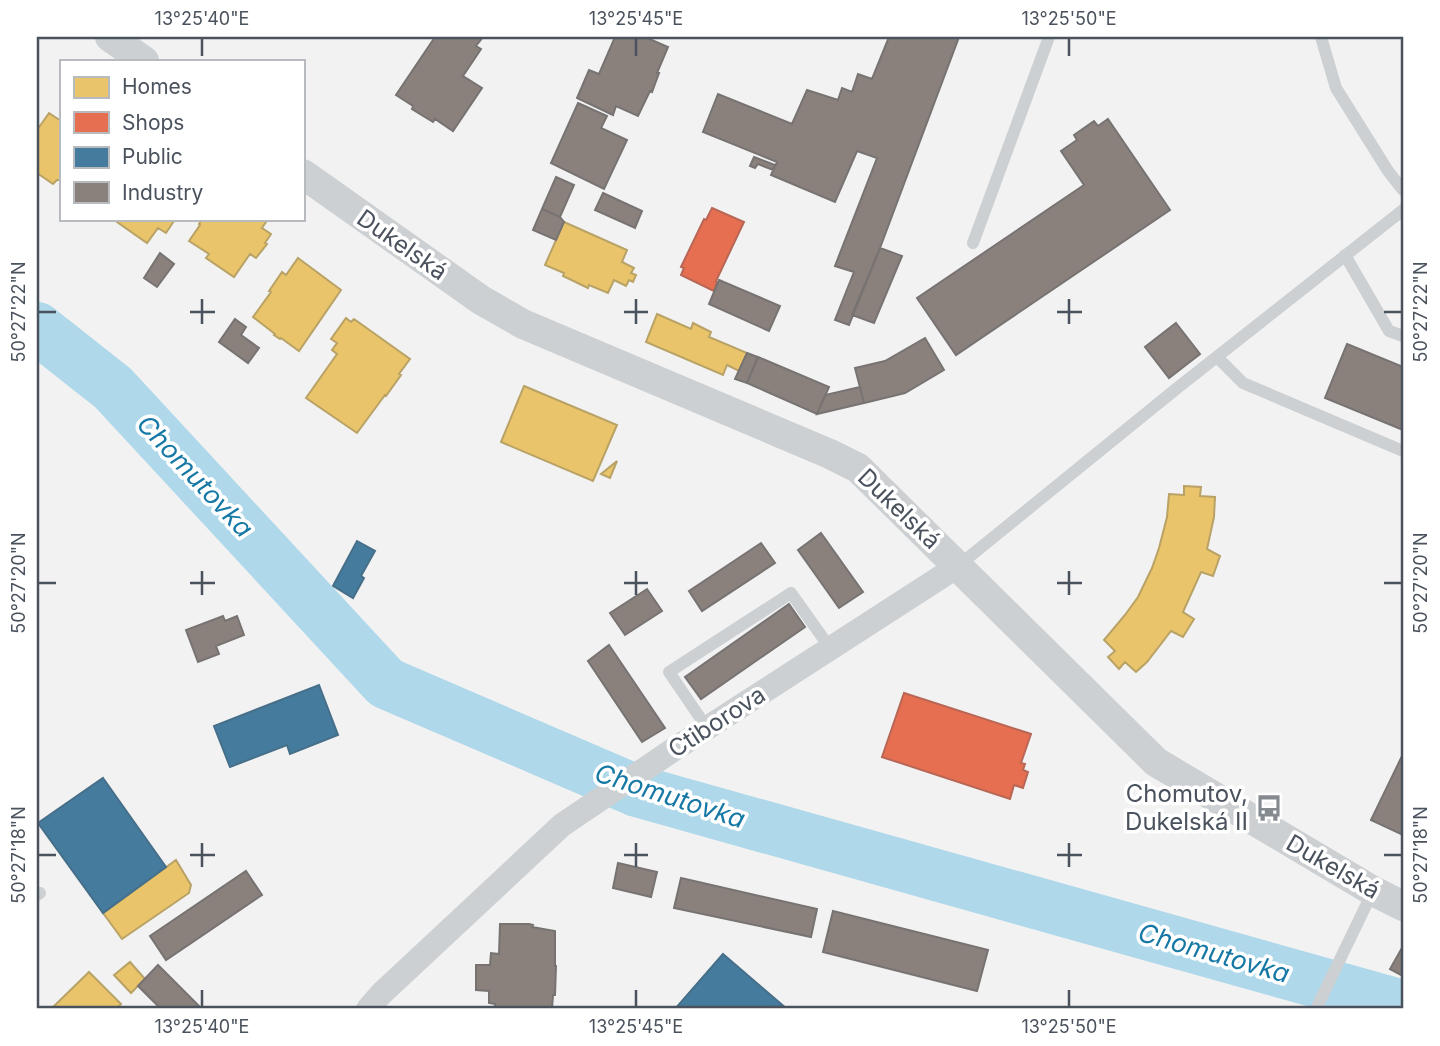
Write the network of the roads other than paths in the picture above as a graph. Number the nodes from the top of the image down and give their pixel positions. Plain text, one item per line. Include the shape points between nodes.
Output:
1 (110, 37) edge
2 (1049, 37) edge
3 (1321, 37) edge
4 (143, 60) edge
5 (304, 175) edge
6 (1403, 190) edge
7 (1403, 210) edge
8 (973, 243) dead end
9 (1345, 255) junction
10 (1403, 336) edge
11 (1217, 357) junction
12 (1403, 451) edge
13 (958, 566) junction
14 (830, 649) junction
15 (707, 728) junction
16 (1373, 891) junction
17 (1403, 906) edge
18 (368, 1009) edge
19 (1316, 1009) edge

1 - 4 street
2 - 8 lane
3 - 6 lane via 1336,88
5 - 13 street, Dukelská via 481,300 523,324 859,468
7 - 9 lane
9 - 10 lane via 1389,331
9 - 11 lane
11 - 12 lane via 1243,383
11 - 13 lane
13 - 14 street, Ctiborova
13 - 16 street, Dukelská via 1156,762
14 - 15 street, Ctiborova
14 - 15 lane via 791,593 769,607 669,672
15 - 18 street, Ctiborova via 562,825
16 - 17 street, Dukelská
16 - 19 lane

